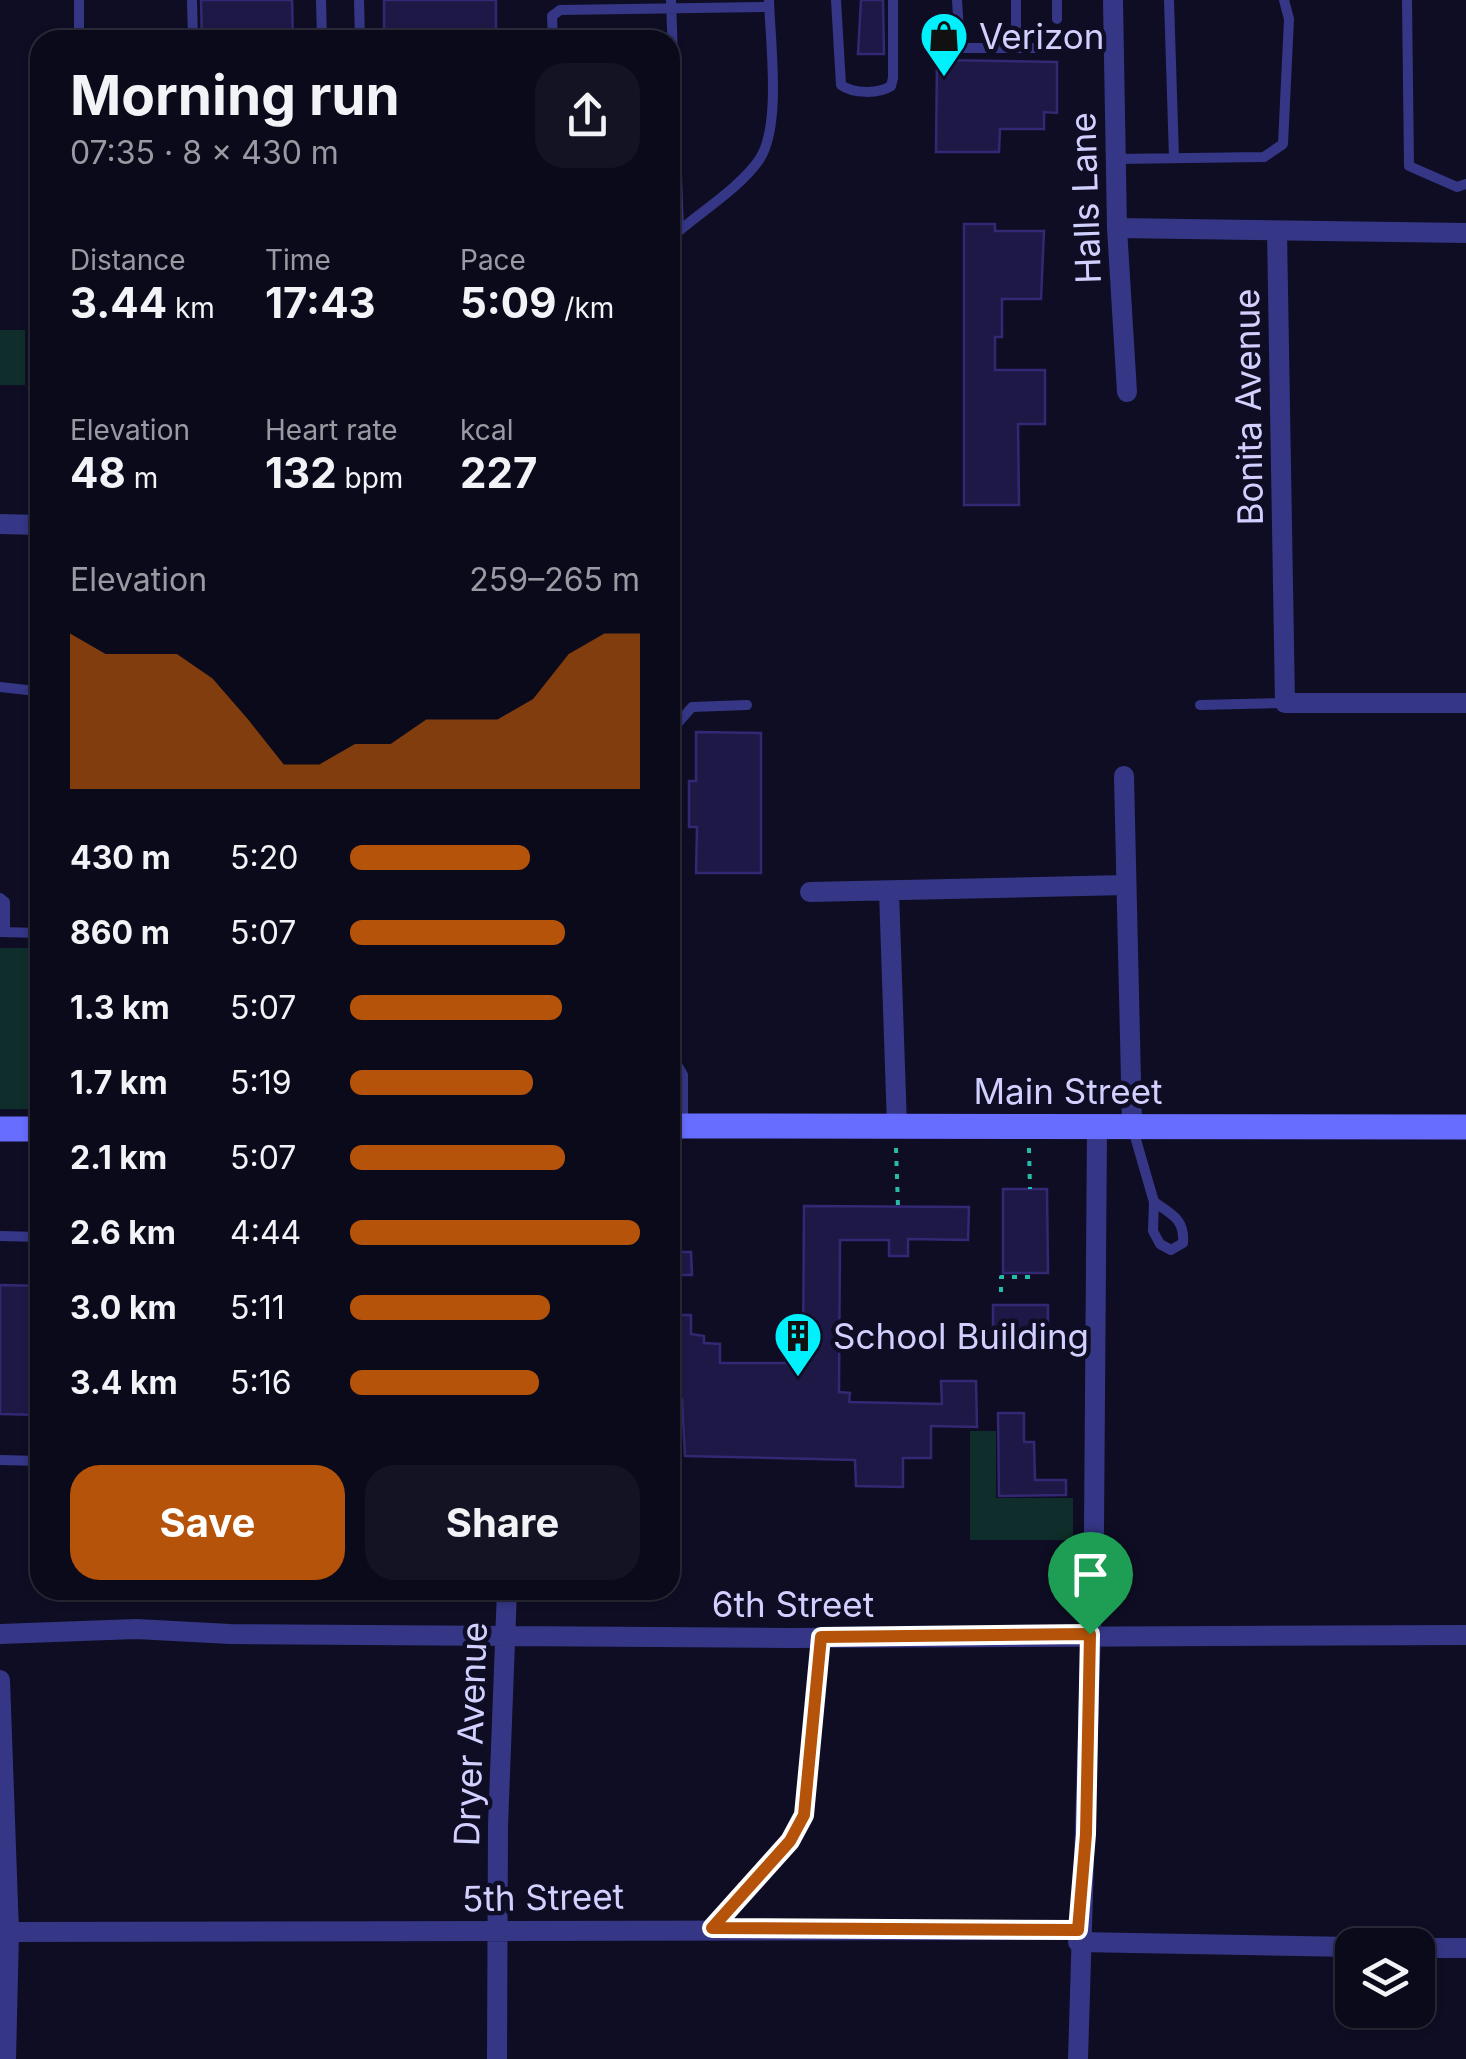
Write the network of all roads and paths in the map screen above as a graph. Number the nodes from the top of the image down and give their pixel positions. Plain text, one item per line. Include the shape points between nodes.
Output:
1 (79, 0) edge
2 (192, 0) edge
3 (321, 0) edge
4 (359, 0) edge
5 (836, 0) edge
6 (893, 0) edge
7 (956, 0) edge
8 (1016, 0) edge
9 (1057, 0) edge
10 (1113, 0) edge
11 (1169, 0) edge
12 (1284, 0) edge
13 (1407, 0) edge
14 (769, 4) edge
15 (672, 5) edge
16 (1056, 19) dead end
17 (79, 30) edge
18 (193, 30) edge
19 (322, 30) edge
20 (360, 30) edge
21 (553, 30) edge
22 (672, 30) edge
23 (1016, 48) junction
24 (1035, 48) dead end
25 (1174, 158) junction
26 (1115, 159) junction
27 (1466, 184) edge
28 (1117, 228) junction
29 (680, 231) edge
30 (1278, 231) junction
31 (1466, 233) edge
32 (1127, 392) dead end
33 (0, 524) edge
34 (30, 525) edge
35 (0, 687) edge
36 (30, 689) edge
37 (1200, 704) dead end
38 (1285, 704) junction
39 (1466, 704) edge
40 (748, 705) dead end
41 (680, 720) edge
42 (1124, 776) dead end
43 (1126, 884) junction
44 (888, 891) junction
45 (810, 892) dead end
46 (0, 898) edge
47 (2, 932) edge
48 (30, 933) edge
49 (1132, 1125) junction
50 (680, 1126) edge
51 (1097, 1128) junction
52 (1466, 1128) edge
53 (30, 1129) edge
54 (0, 1130) edge
55 (897, 1137) junction
56 (1029, 1148) dead end
57 (1030, 1190) dead end
58 (1154, 1202) dead end
59 (898, 1207) dead end
60 (0, 1236) edge
61 (30, 1237) edge
62 (1035, 1277) dead end
63 (1002, 1292) dead end
64 (0, 1460) edge
65 (30, 1461) edge
66 (506, 1600) edge
67 (0, 1634) edge
68 (504, 1634) junction
69 (1090, 1634) junction
70 (1466, 1635) edge
71 (821, 1637) junction
72 (0, 1680) edge
73 (712, 1928) junction
74 (8, 1932) junction
75 (500, 1932) junction
76 (1078, 1936) junction
77 (1335, 1945) edge
78 (1435, 1948) edge
79 (1466, 1948) edge
80 (6, 2059) edge
81 (497, 2059) edge
82 (1078, 2059) edge

1 - 17 lane
2 - 18 lane
3 - 19 lane
4 - 20 lane
5 - 6 lane via 841,85 883,91 892,78
7 - 23 lane via 960,48
8 - 23 lane
9 - 16 lane
10 - 26 street, Halls Lane
11 - 25 lane
12 - 25 lane via 1289,20 1283,144 1264,157
13 - 27 lane via 1409,166
14 - 15 lane
14 - 29 lane via 766,150
15 - 21 lane via 554,11
15 - 22 lane
23 - 24 lane
25 - 26 lane
26 - 28 street, Halls Lane
28 - 30 street
28 - 32 street, Halls Lane
30 - 31 street
30 - 38 street, Bonita Avenue
33 - 34 street
35 - 36 lane
37 - 38 lane
38 - 39 street
40 - 41 lane via 692,706
42 - 43 street
43 - 44 street
43 - 49 street
44 - 45 street
44 - 55 street
46 - 47 lane
47 - 48 lane
49 - 51 main road, Main Street
49 - 52 main road, Main Street
49 - 58 lane
50 - 55 main road, Main Street
51 - 55 main road, Main Street
51 - 69 street
53 - 54 main road
55 - 59 path
56 - 57 path
60 - 61 lane
62 - 63 path via 1001,1277
64 - 65 lane
66 - 68 street, Dryer Avenue
67 - 68 street, 6th Street
68 - 71 street, 6th Street
68 - 75 street, Dryer Avenue
69 - 70 street, 6th Street
69 - 71 street, 6th Street
69 - 76 street
71 - 73 lane via 804,1815 790,1841
72 - 74 street
73 - 75 street, 5th Street
73 - 76 street, 5th Street
74 - 75 street, 5th Street
74 - 80 street
75 - 81 street, Dryer Avenue
76 - 77 street, 5th Street
76 - 82 street
78 - 79 street

